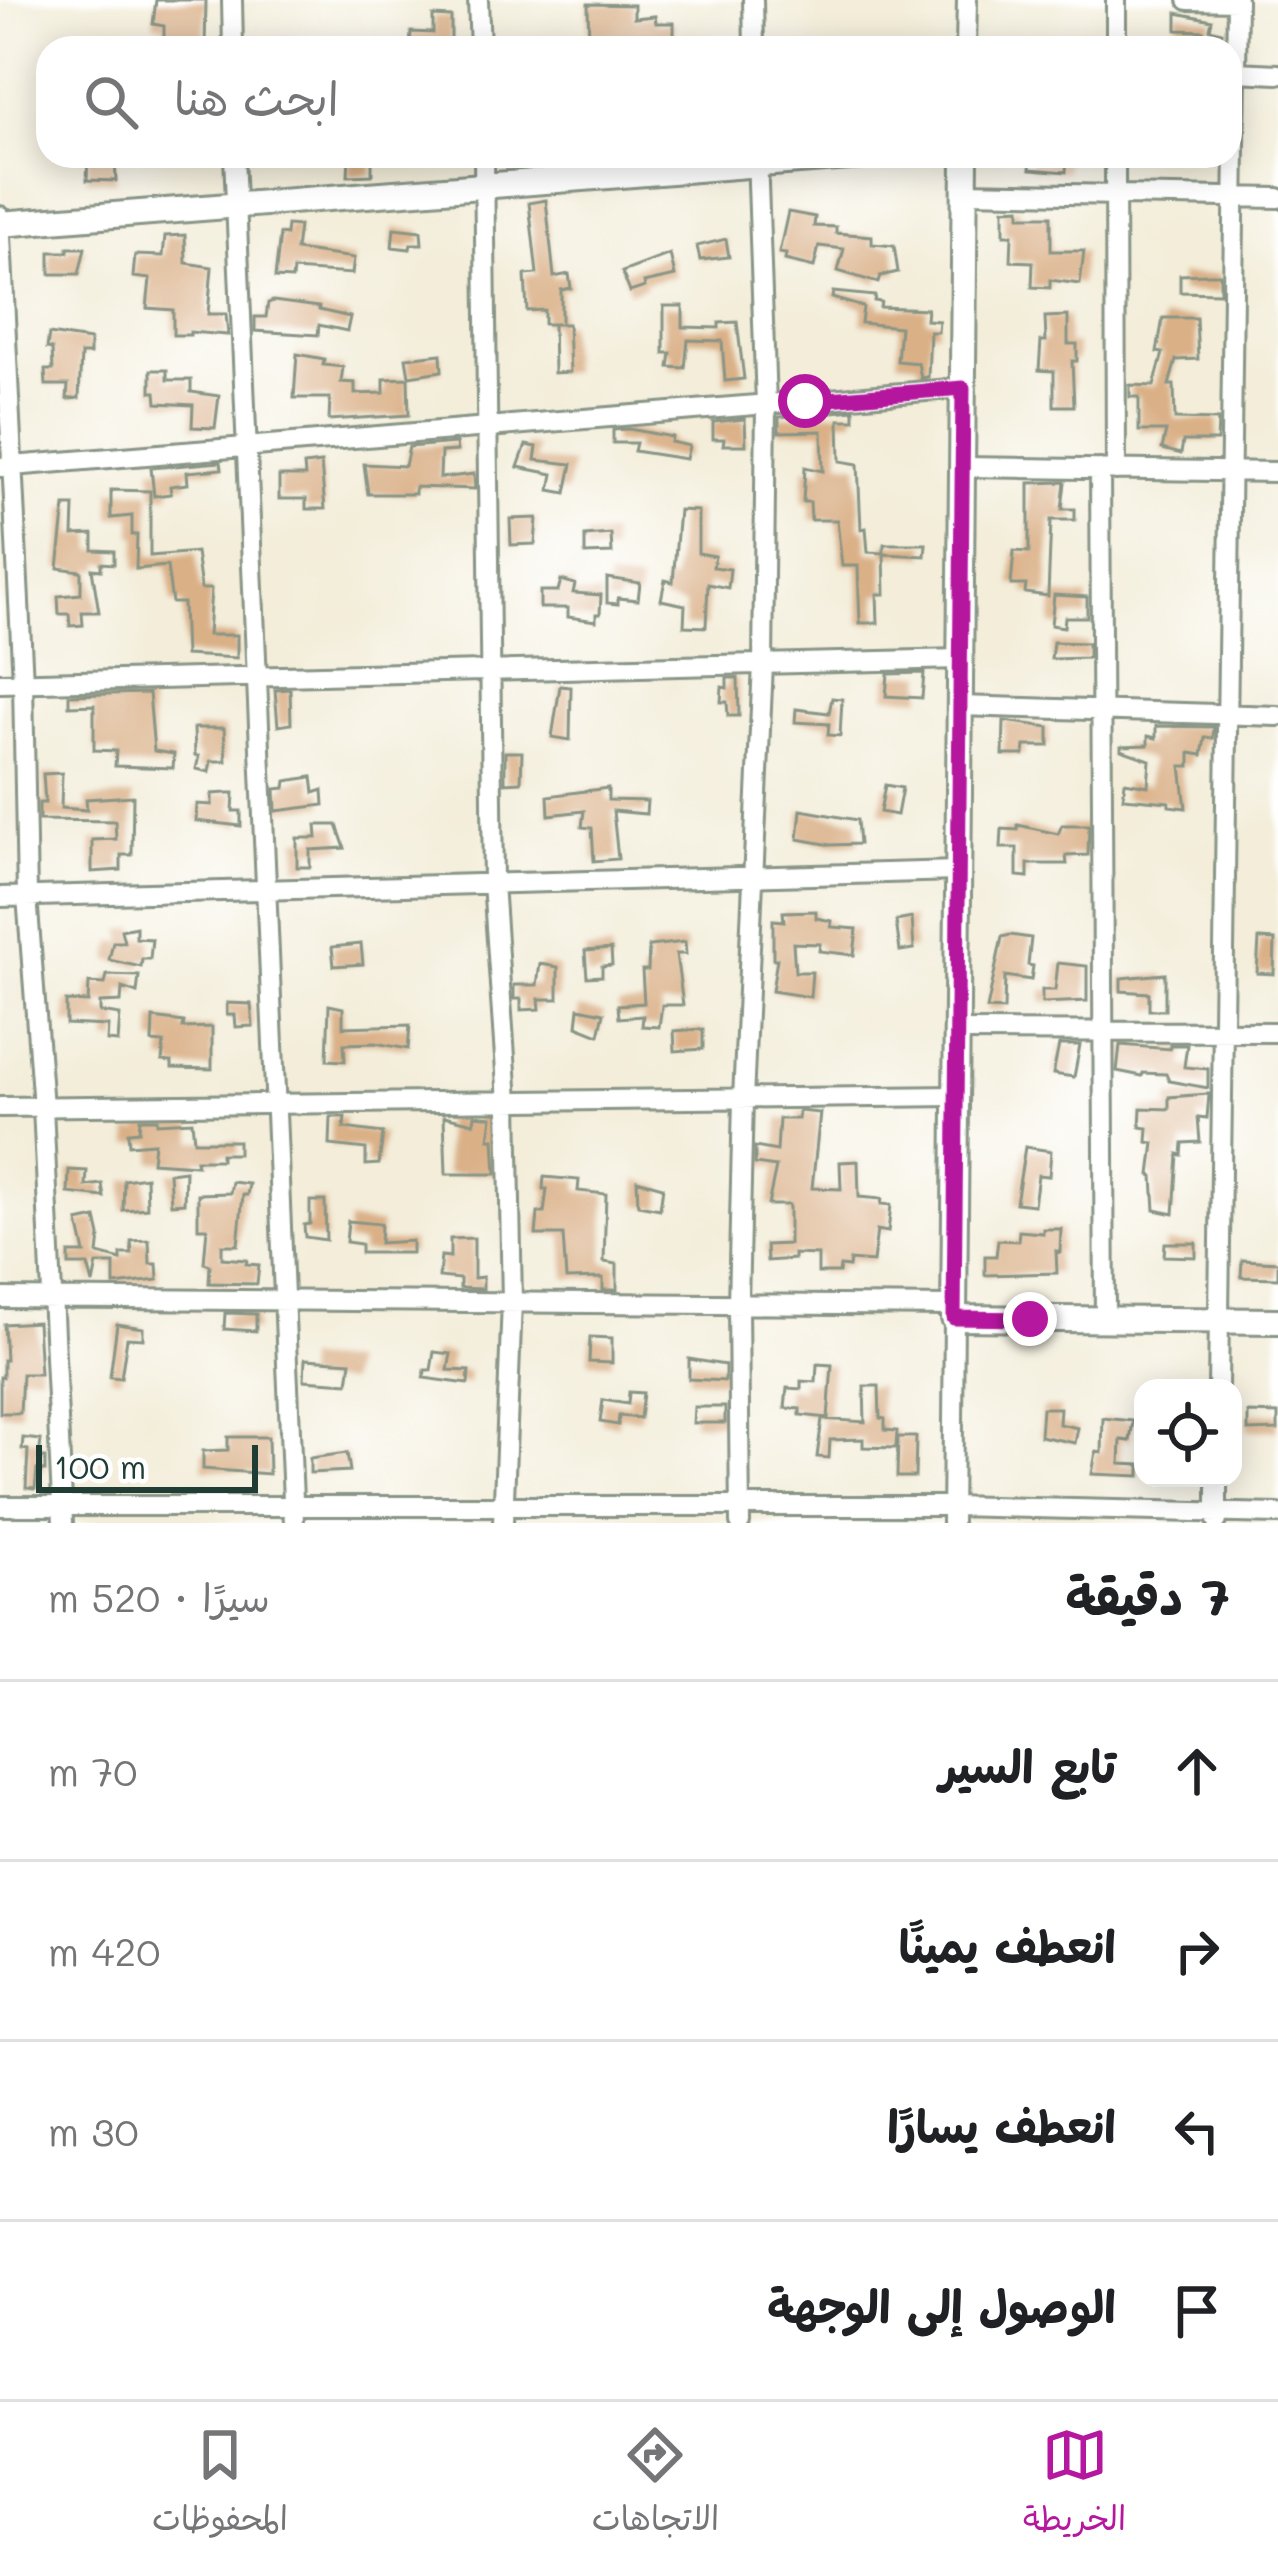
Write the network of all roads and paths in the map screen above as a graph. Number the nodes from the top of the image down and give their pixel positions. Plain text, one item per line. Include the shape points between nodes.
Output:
1 (232, 0) edge
2 (478, 0) edge
3 (752, 0) edge
4 (967, 0) edge
5 (1116, 0) edge
6 (1188, 0) edge
7 (1237, 0) edge
8 (232, 36) edge
9 (480, 36) edge
10 (754, 36) edge
11 (966, 36) edge
12 (1116, 36) edge
13 (1236, 36) edge
14 (1242, 72) edge
15 (1278, 74) edge
16 (234, 168) edge
17 (484, 168) edge
18 (674, 168) edge
19 (758, 168) edge
20 (965, 168) edge
21 (1115, 168) edge
22 (1234, 168) edge
23 (484, 186) junction
24 (965, 192) junction
25 (1114, 195) junction
26 (1234, 197) junction
27 (1278, 198) edge
28 (234, 206) junction
29 (0, 221) edge
30 (963, 388) junction
31 (766, 404) junction
32 (488, 427) junction
33 (245, 447) junction
34 (6, 467) edge
35 (962, 467) junction
36 (1108, 469) junction
37 (1231, 471) junction
38 (1278, 472) edge
39 (960, 659) junction
40 (763, 664) junction
41 (493, 671) junction
42 (256, 677) junction
43 (0, 683) edge
44 (22, 683) junction
45 (960, 706) junction
46 (1102, 711) junction
47 (1227, 715) junction
48 (1278, 716) edge
49 (958, 871) junction
50 (751, 876) junction
51 (493, 884) junction
52 (265, 890) junction
53 (27, 896) junction
54 (0, 897) edge
55 (957, 1031) junction
56 (1104, 1031) junction
57 (1223, 1031) junction
58 (1278, 1032) edge
59 (956, 1096) junction
60 (742, 1099) junction
61 (508, 1101) junction
62 (275, 1104) junction
63 (43, 1107) junction
64 (0, 1108) edge
65 (0, 1298) edge
66 (51, 1298) junction
67 (284, 1300) junction
68 (512, 1303) junction
69 (738, 1304) junction
70 (954, 1312) junction
71 (1106, 1320) junction
72 (1219, 1321) junction
73 (1278, 1322) edge
74 (1218, 1379) edge
75 (1217, 1487) edge
76 (0, 1506) edge
77 (740, 1514) edge
78 (952, 1514) edge
79 (1278, 1514) edge
80 (63, 1515) edge
81 (293, 1515) edge
82 (504, 1515) edge
83 (1104, 1516) edge
84 (1217, 1518) edge

1 - 8 street
2 - 9 street
3 - 10 street
4 - 11 street
5 - 12 street
6 - 7 street
7 - 13 street
14 - 15 street
16 - 28 street
17 - 23 street
18 - 23 main road
19 - 31 street
20 - 24 main road
21 - 25 street
22 - 26 street
23 - 28 main road
23 - 32 street
24 - 25 street
24 - 30 main road
25 - 26 street
25 - 36 street
26 - 27 street
26 - 37 street
28 - 29 main road
28 - 33 street
29 - 34 street
30 - 31 street
30 - 35 main road
31 - 32 street
31 - 40 street
32 - 33 street
32 - 41 street
33 - 34 street
33 - 42 street
34 - 44 street
35 - 36 street
35 - 39 main road
36 - 37 street
36 - 46 street
37 - 38 street
37 - 47 street
39 - 40 street
39 - 45 main road
40 - 41 street
40 - 50 street
41 - 42 street
41 - 51 street
42 - 44 street
42 - 52 street
43 - 44 street
44 - 53 street
45 - 46 street
45 - 49 main road
46 - 47 street
46 - 56 street
47 - 48 street
47 - 57 street
49 - 50 street
49 - 55 main road
50 - 51 street
50 - 60 street
51 - 52 street
51 - 61 street
52 - 53 street
52 - 62 street
53 - 54 street
53 - 63 street
55 - 56 street
55 - 59 main road
56 - 57 street
56 - 71 street
57 - 58 street
57 - 72 street
59 - 60 street
59 - 70 main road
60 - 61 street
60 - 69 street
61 - 62 street
61 - 68 street
62 - 63 street
62 - 67 street
63 - 64 street
63 - 66 street
65 - 66 street
66 - 67 street
66 - 80 street
67 - 68 street
67 - 81 street
68 - 69 street
68 - 82 street
69 - 70 street
69 - 77 street
70 - 71 main road
70 - 78 street
71 - 72 main road
72 - 73 main road
72 - 74 street
75 - 84 street
76 - 80 street
77 - 78 street
77 - 82 street
78 - 83 street
79 - 84 street
80 - 81 street
81 - 82 street
83 - 84 street

